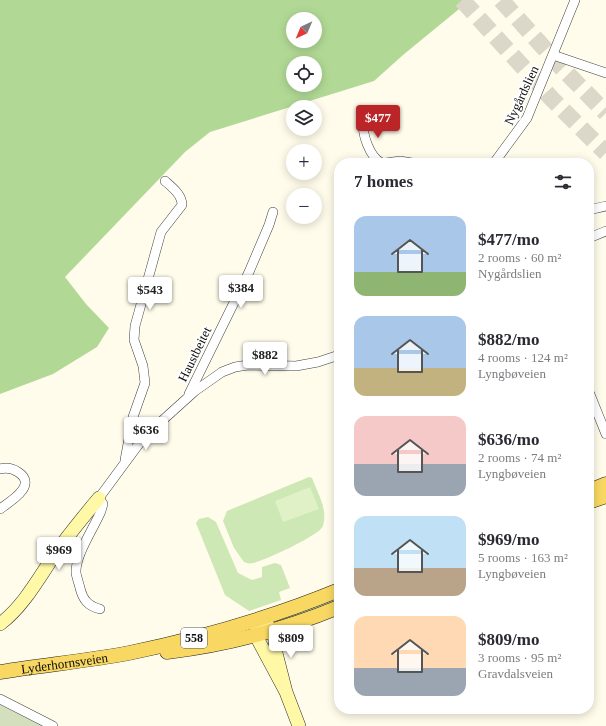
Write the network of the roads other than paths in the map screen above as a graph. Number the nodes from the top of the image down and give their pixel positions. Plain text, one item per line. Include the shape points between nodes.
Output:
1 (575, 0) edge
2 (553, 55) junction
3 (606, 73) edge
4 (364, 120) dead end
5 (376, 158) edge
6 (498, 158) edge
7 (165, 181) dead end
8 (606, 206) edge
9 (594, 209) edge
10 (273, 212) dead end
11 (606, 231) edge
12 (594, 236) edge
13 (334, 357) edge
14 (187, 398) junction
15 (594, 404) edge
16 (606, 434) edge
17 (125, 461) junction
18 (0, 469) edge
19 (606, 484) edge
20 (594, 489) edge
21 (606, 496) edge
22 (98, 498) junction
23 (594, 500) edge
24 (0, 509) edge
25 (334, 592) edge
26 (100, 609) dead end
27 (334, 609) edge
28 (259, 620) junction
29 (0, 624) edge
30 (274, 631) junction
31 (256, 636) junction
32 (129, 653) junction
33 (0, 672) edge
34 (286, 692) junction
35 (0, 699) edge
36 (51, 726) edge
37 (299, 726) edge

1 - 2 street, Nygårdslien
2 - 3 street, Nygårdslien
2 - 6 street, Nygårdslien via 527,118
4 - 5 street via 364,129
7 - 17 street via 179,194 182,205 161,232 135,326 134,340 143,366 145,382 133,417
8 - 9 street
10 - 14 street, Haustbeitet via 270,225
11 - 12 street
13 - 14 street via 296,366 235,367 208,381
14 - 17 street via 144,437
15 - 16 street
17 - 22 street
18 - 24 street via 7,467 22,475 25,487
19 - 20 main road
21 - 23 main road
22 - 26 street via 103,504 101,511 80,555 76,573 84,600 91,607
22 - 29 main road via 65,539 20,604
25 - 28 main road, Lyderhornsveien / 558
27 - 30 main road, Lyderhornsveien / 558
28 - 30 main road
28 - 31 main road
28 - 32 main road, Lyderhornsveien / 558
30 - 31 main road, Lyderhornsveien / 558
30 - 34 main road via 276,653
31 - 32 main road, Lyderhornsveien / 558 via 159,653
31 - 34 main road
32 - 33 main road, Lyderhornsveien / 558
34 - 37 main road
35 - 36 street

